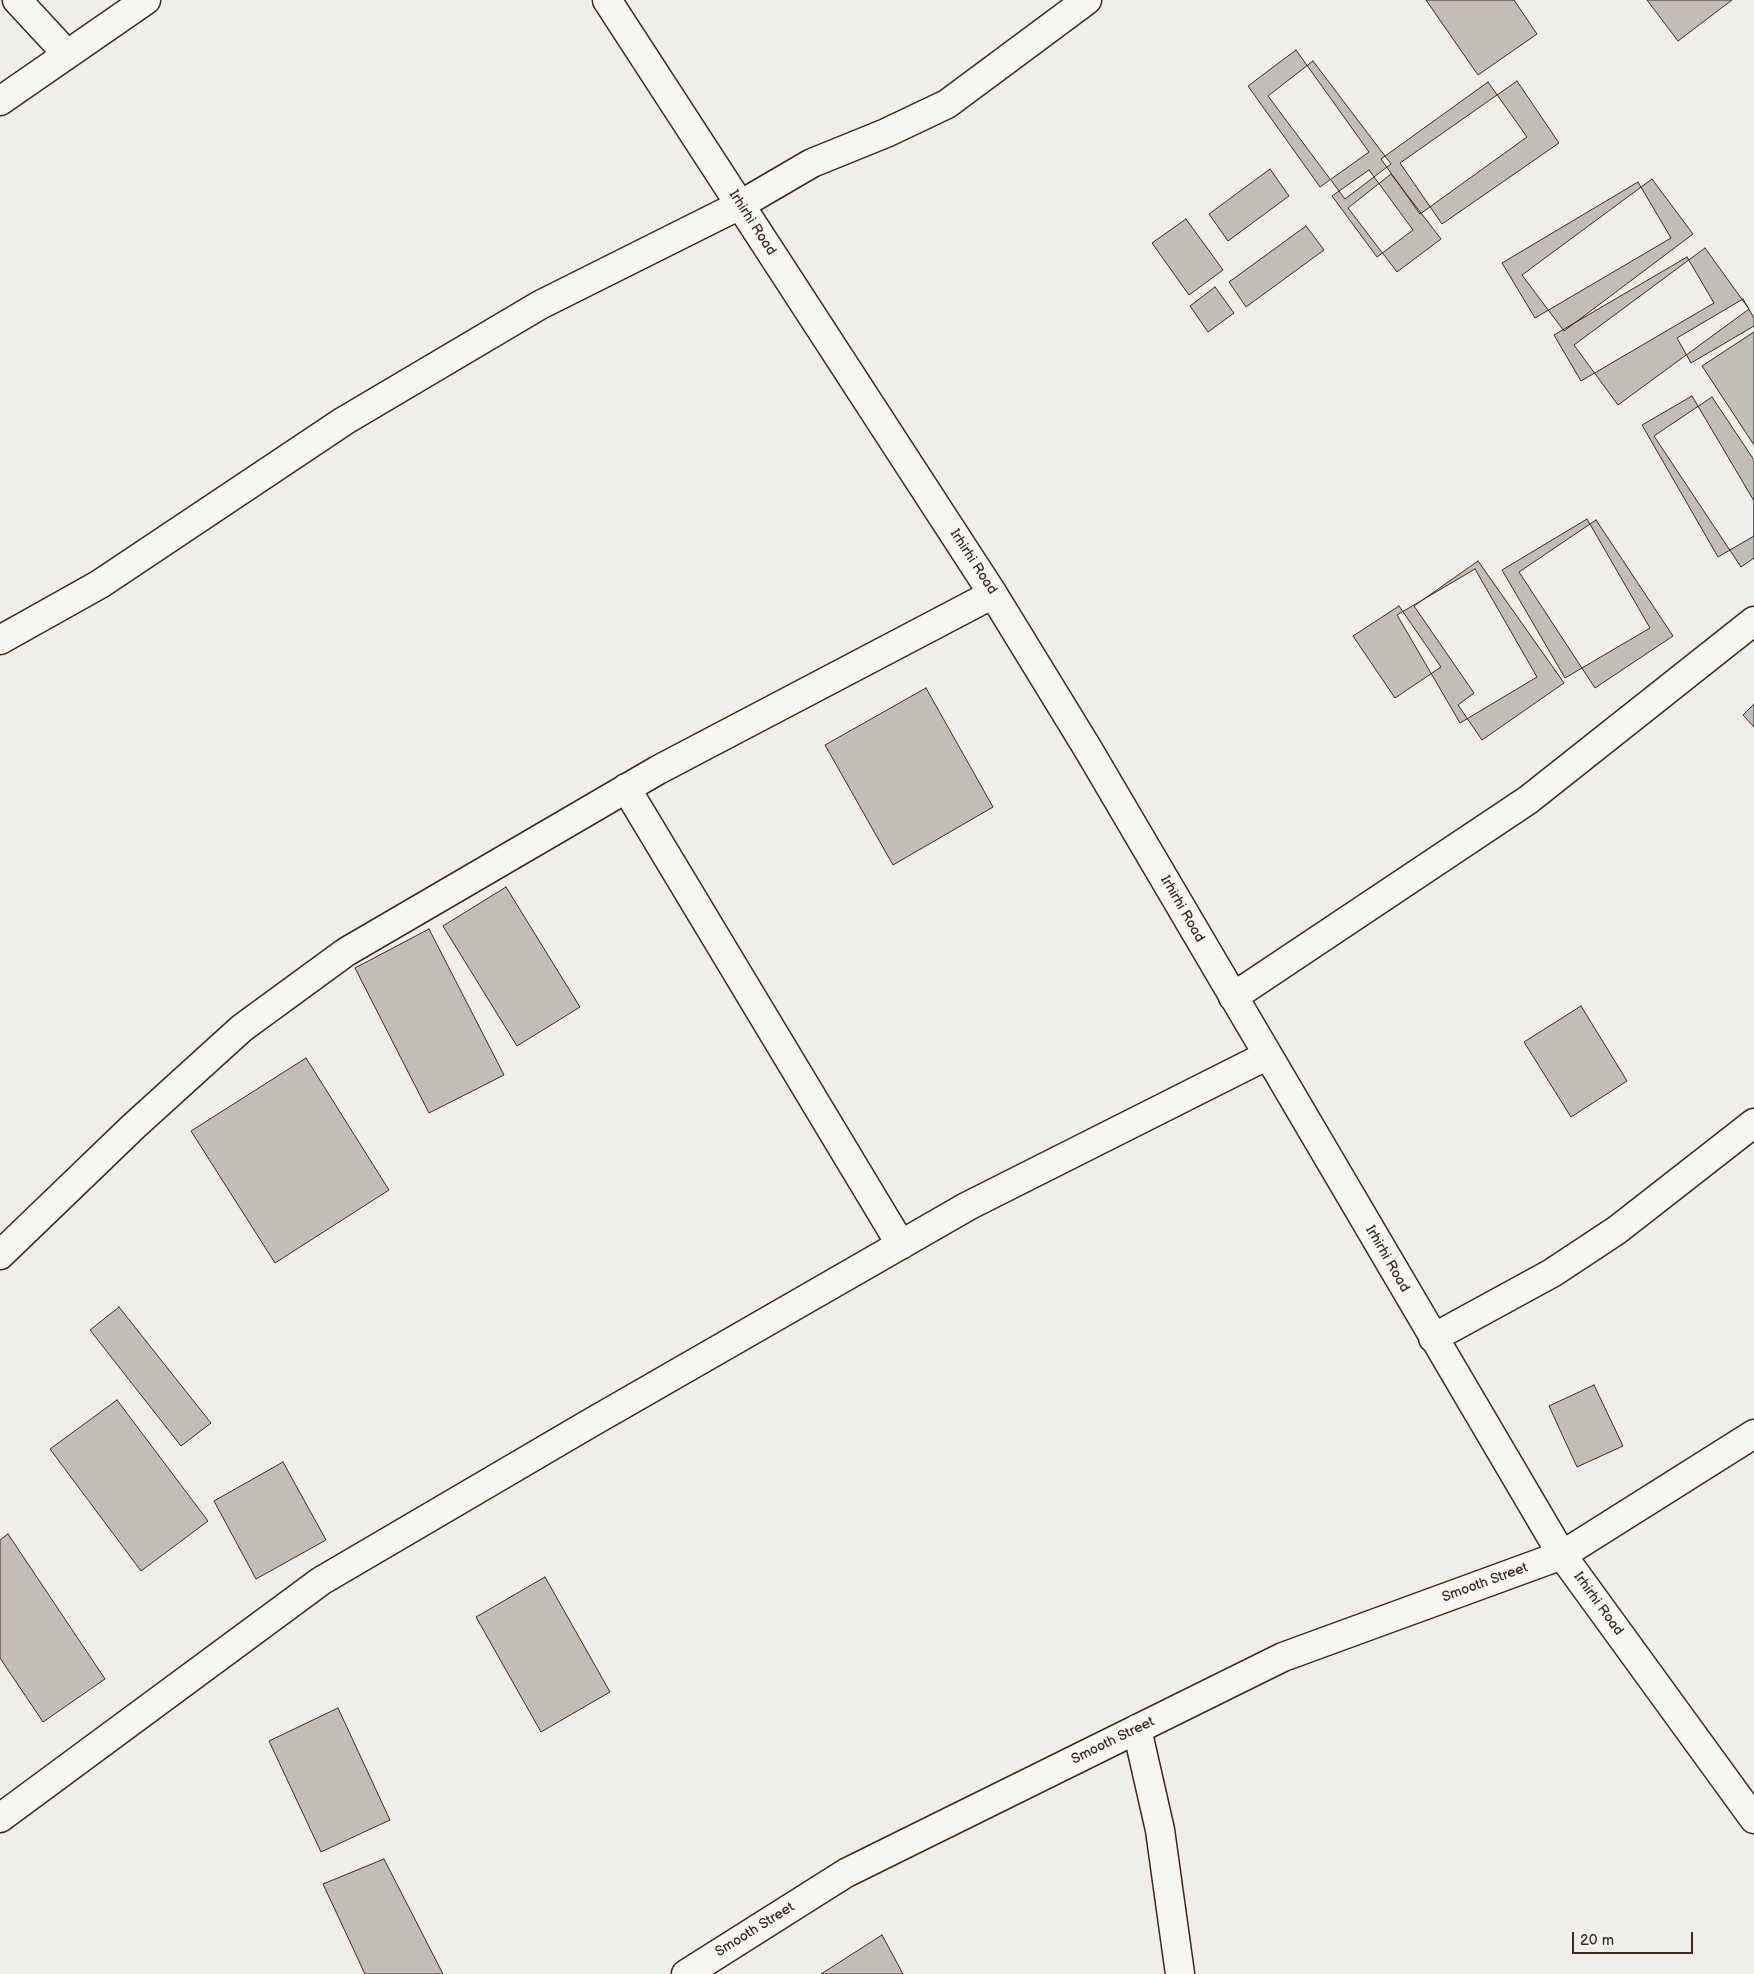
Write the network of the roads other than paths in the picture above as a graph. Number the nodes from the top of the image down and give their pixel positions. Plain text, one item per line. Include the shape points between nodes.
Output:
1 (17, 0) edge
2 (146, 0) edge
3 (607, 0) edge
4 (1087, 0) edge
5 (67, 54) junction
6 (0, 102) edge
7 (740, 204) junction
8 (993, 594) junction
9 (1754, 621) edge
10 (0, 640) edge
11 (626, 788) junction
12 (1233, 997) junction
13 (1268, 1056) junction
14 (1754, 1123) edge
15 (900, 1245) junction
16 (0, 1255) edge
17 (1433, 1338) junction
18 (1754, 1434) edge
19 (1562, 1556) junction
20 (1137, 1729) junction
21 (0, 1818) edge
22 (1754, 1819) edge
23 (686, 1974) edge
24 (1180, 1974) edge

1 - 5 street
2 - 5 street
3 - 7 street, Irhirhi Road
4 - 7 street via 947,104 812,163
5 - 6 street
7 - 8 street, Irhirhi Road
7 - 10 street via 540,305 344,421 100,584
8 - 11 street
8 - 12 street, Irhirhi Road
9 - 12 street via 1528,800
11 - 15 street
11 - 16 street via 346,952 242,1028
12 - 13 street, Irhirhi Road
13 - 15 street via 968,1206
13 - 17 street, Irhirhi Road
14 - 17 street via 1609,1235 1552,1273
15 - 21 street via 321,1580
17 - 19 street, Irhirhi Road
18 - 19 street, Smooth Street
19 - 20 street, Smooth Street via 1283,1657
19 - 22 street, Irhirhi Road
20 - 23 street, Smooth Street via 846,1873
20 - 24 street via 1160,1830

